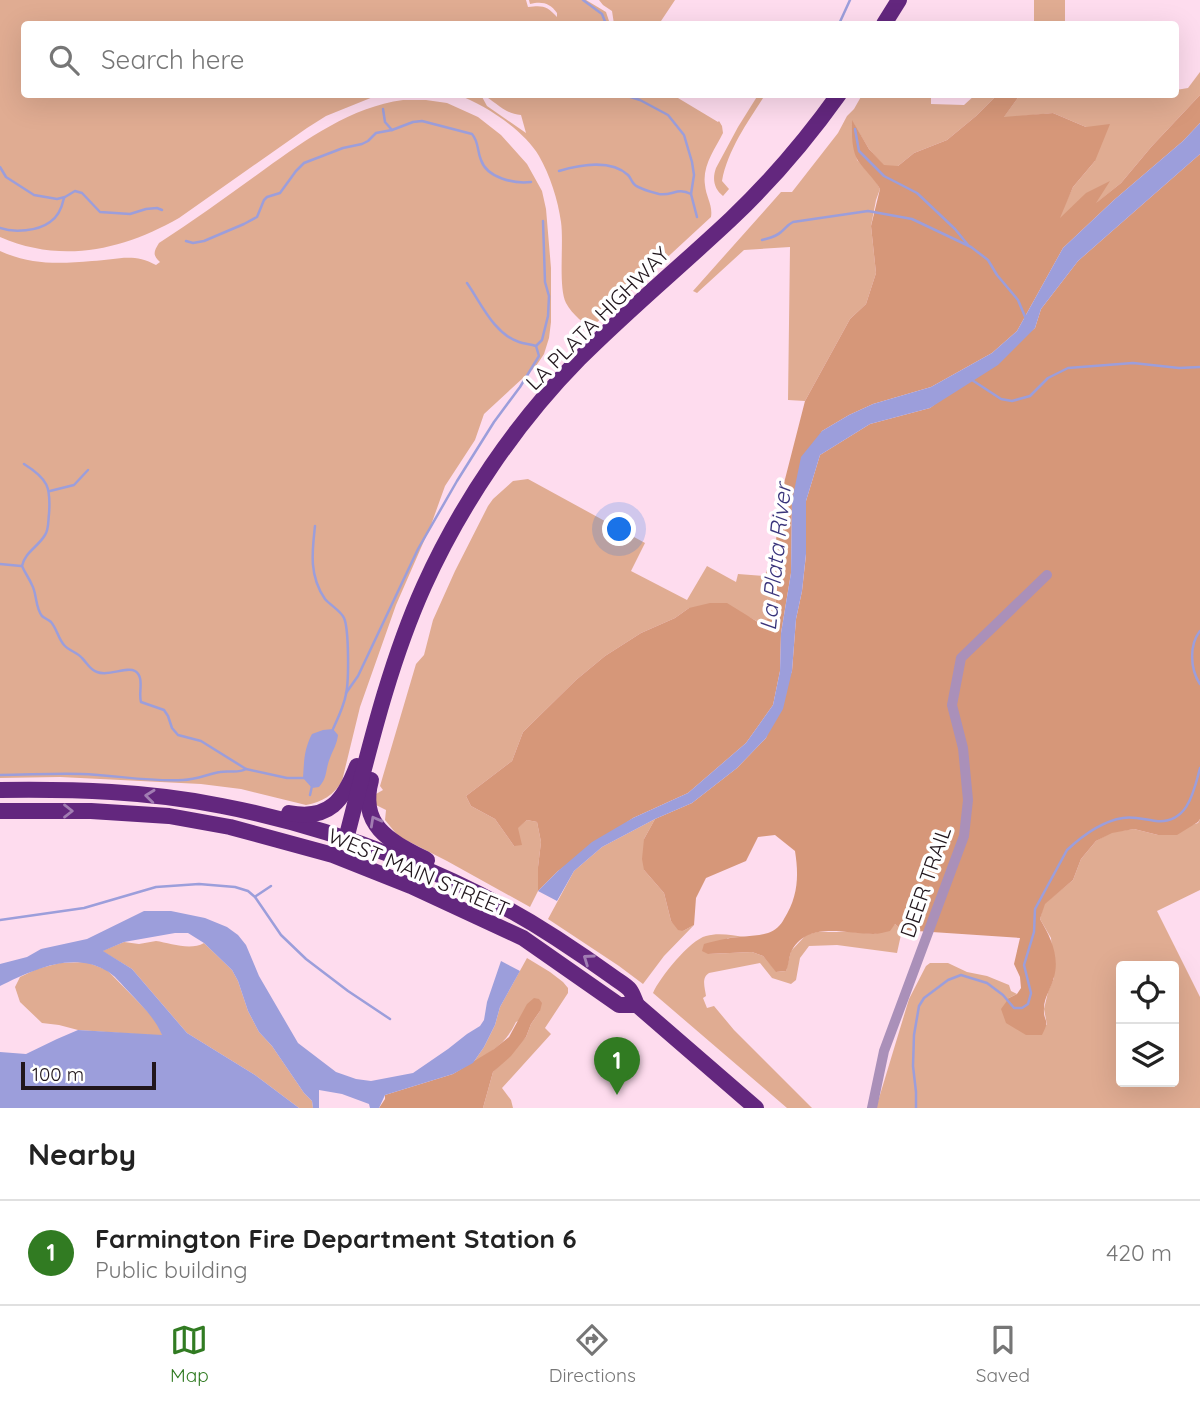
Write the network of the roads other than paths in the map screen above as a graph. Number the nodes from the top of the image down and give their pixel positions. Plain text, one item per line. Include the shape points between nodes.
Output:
1 (899, 0) edge
2 (886, 21) edge
3 (836, 98) edge
4 (1047, 575) dead end
5 (381, 711) junction
6 (0, 790) edge
7 (198, 802) junction
8 (0, 811) edge
9 (189, 820) junction
10 (346, 839) junction
11 (411, 886) junction
12 (508, 910) junction
13 (637, 1005) junction
14 (756, 1108) edge
15 (872, 1108) edge

1 - 2 highway
3 - 5 highway, LA PLATA HIGHWAY via 753,197 578,360 512,438 440,552 400,648
4 - 15 street, DEER TRAIL via 961,658 951,705 963,748 968,800 964,836 884,1051
5 - 7 highway via 368,722 351,782 326,811 307,816 217,799
5 - 10 highway, LA PLATA HIGHWAY
12 -> 5 highway via 503,899 395,843 377,828 367,793 386,727
7 -> 6 highway, WEST MAIN STREET via 131,793
7 - 10 highway, WEST MAIN STREET
8 -> 9 highway, WEST MAIN STREET via 91,811
9 - 10 highway via 204,817 312,842
9 - 11 highway, WEST MAIN STREET via 333,855
10 - 11 highway via 365,861 395,872
10 - 12 highway, WEST MAIN STREET via 436,874
11 - 13 highway, WEST MAIN STREET via 523,938 619,1005
13 -> 12 highway, WEST MAIN STREET via 630,990 590,960
13 - 14 highway, WEST MAIN STREET

